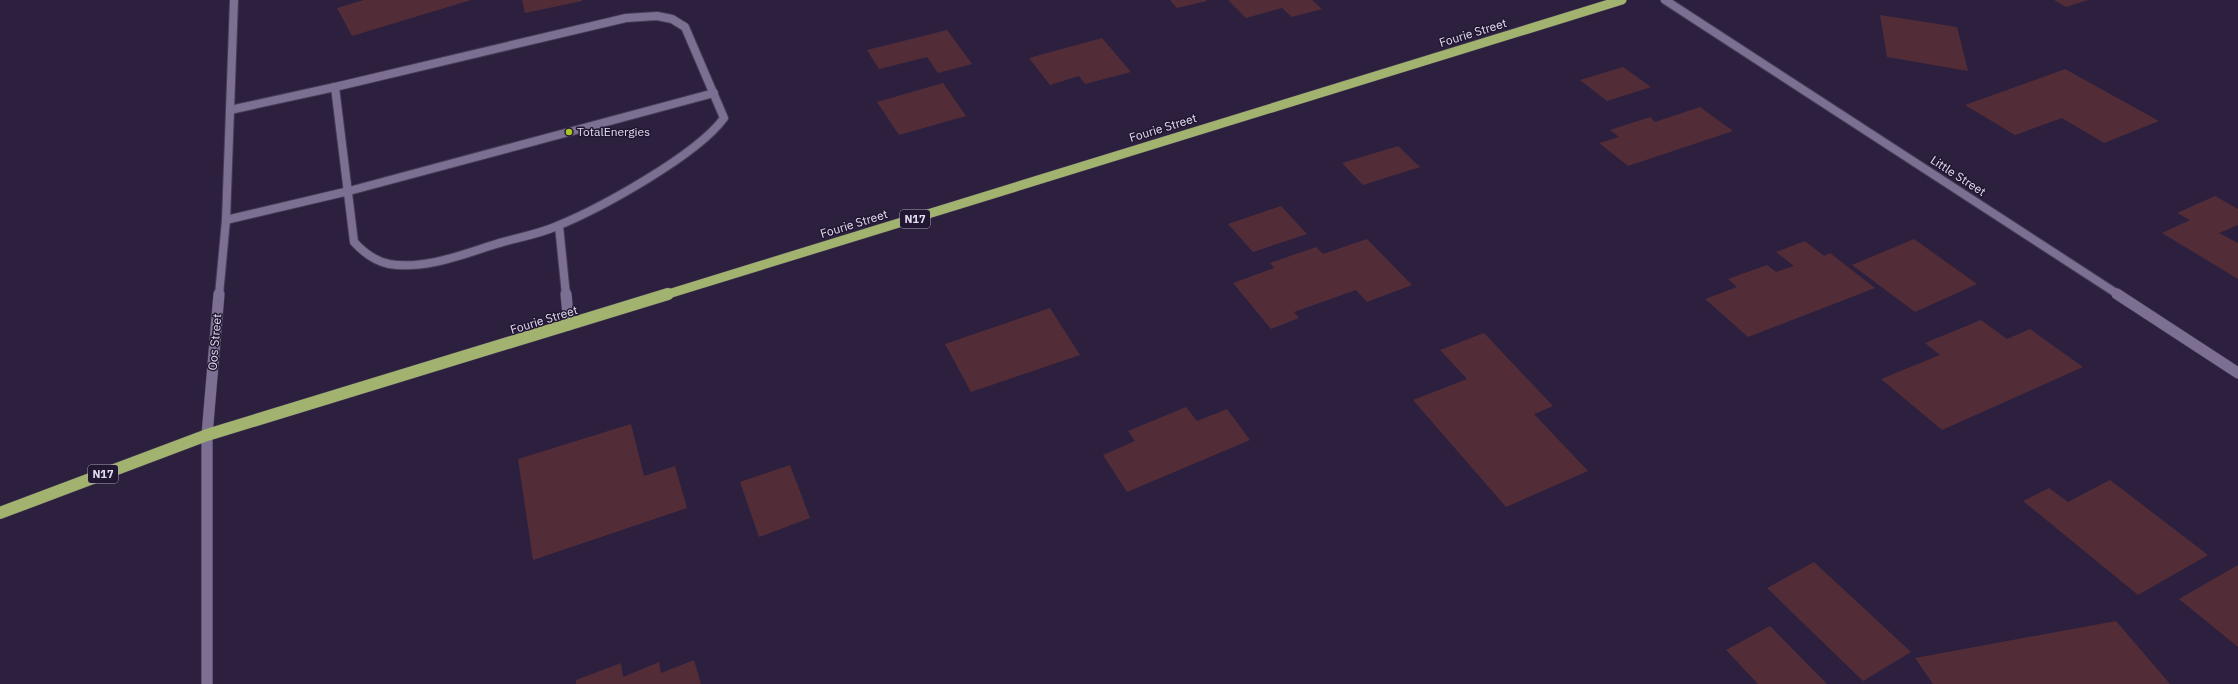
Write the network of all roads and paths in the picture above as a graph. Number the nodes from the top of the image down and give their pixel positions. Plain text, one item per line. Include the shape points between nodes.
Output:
1 (234, 0) edge
2 (1622, 0) edge
3 (1665, 0) edge
4 (335, 87) junction
5 (714, 94) junction
6 (230, 110) junction
7 (349, 191) junction
8 (226, 220) junction
9 (559, 226) junction
10 (569, 325) junction
11 (2238, 373) edge
12 (207, 435) junction
13 (0, 513) edge
14 (207, 684) edge

1 - 6 street, Oos Street
2 - 10 highway, Fourie Street / N17
3 - 11 street, Little Street
4 - 5 street via 626,18 645,16 672,18 685,27
4 - 6 street
4 - 7 street
5 - 7 street
5 - 9 street via 724,118 716,130 661,171
6 - 8 street, Oos Street
7 - 8 street
7 - 9 street via 354,242 372,259 384,263 426,263
8 - 12 street, Oos Street
9 - 10 street
10 - 12 highway, Fourie Street / N17
12 - 13 highway, N17
12 - 14 street, Oos Street

